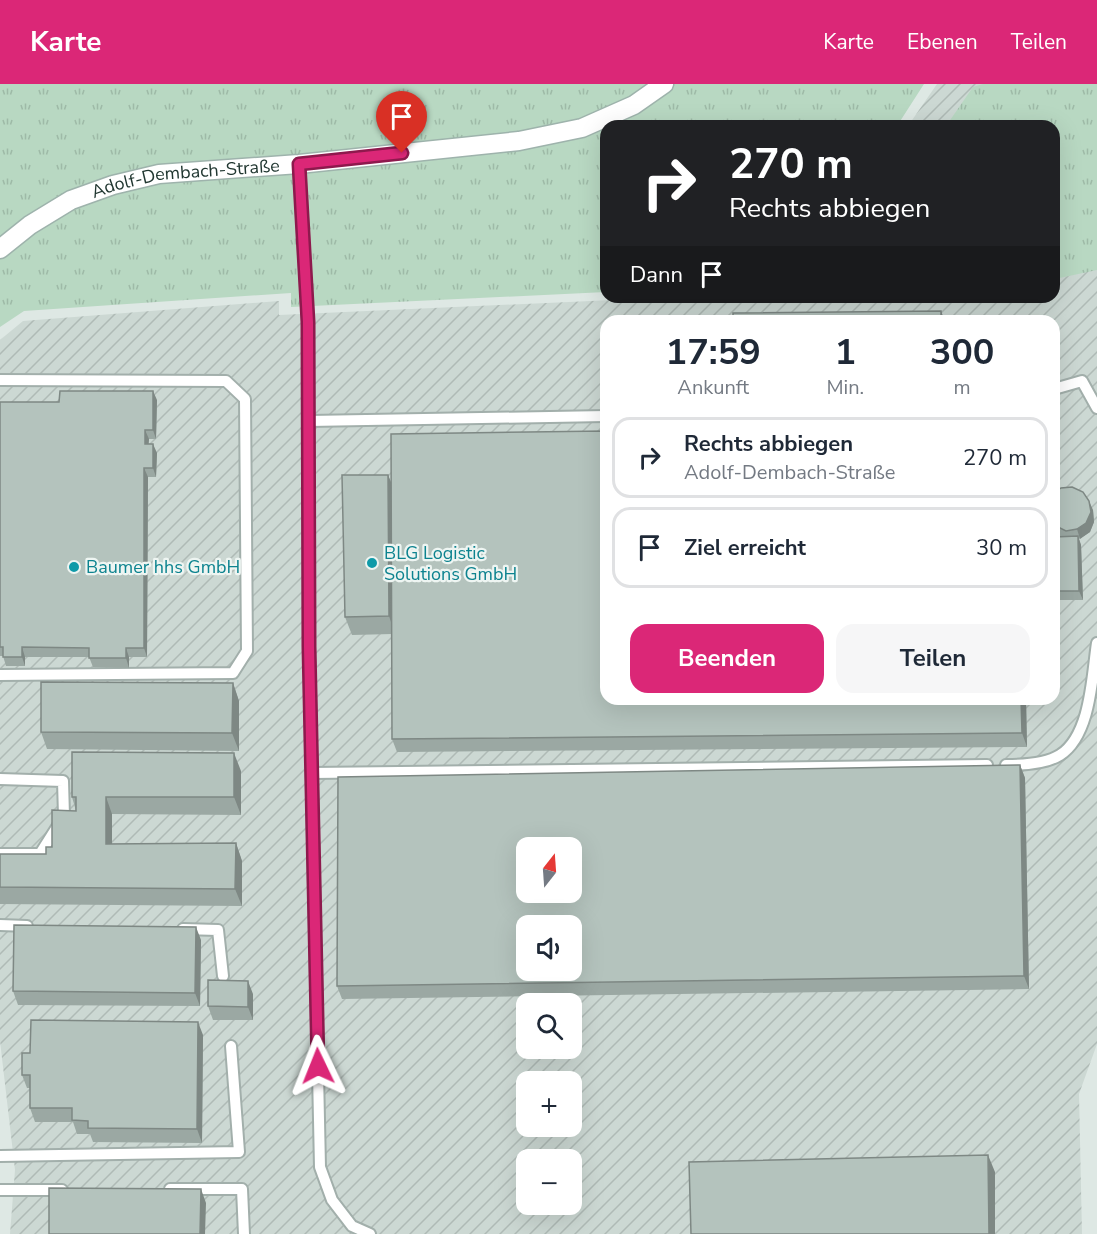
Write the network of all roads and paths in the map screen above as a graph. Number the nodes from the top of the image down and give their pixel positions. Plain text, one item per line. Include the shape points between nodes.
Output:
1 (664, 84) edge
2 (299, 164) junction
3 (0, 249) edge
4 (0, 380) edge
5 (1060, 387) edge
6 (1097, 408) edge
7 (600, 416) edge
8 (309, 421) junction
9 (1097, 643) edge
10 (0, 675) edge
11 (312, 773) junction
12 (0, 779) edge
13 (0, 854) edge
14 (0, 925) edge
15 (39, 926) edge
16 (170, 929) edge
17 (223, 976) dead end
18 (231, 1046) dead end
19 (0, 1156) edge
20 (160, 1189) edge
21 (0, 1190) edge
22 (78, 1190) edge
23 (244, 1234) edge
24 (370, 1234) edge

1 - 2 main road, Adolf-Dembach-Straße via 633,105 582,128 519,141
2 - 3 main road, Adolf-Dembach-Straße via 159,174 113,185 71,200
2 - 8 lane
4 - 10 lane via 226,381 245,399 247,651 233,673
5 - 6 lane via 1082,381
7 - 8 lane
8 - 11 lane
9 - 11 lane via 1086,714 1076,738 1060,755 1041,761 1016,765
11 - 24 lane via 320,1167 332,1200 352,1226
12 - 13 lane via 63,781 64,816 40,854
14 - 15 lane
16 - 17 lane via 218,930
18 - 19 lane via 239,1152
20 - 23 lane via 242,1189
21 - 22 lane

